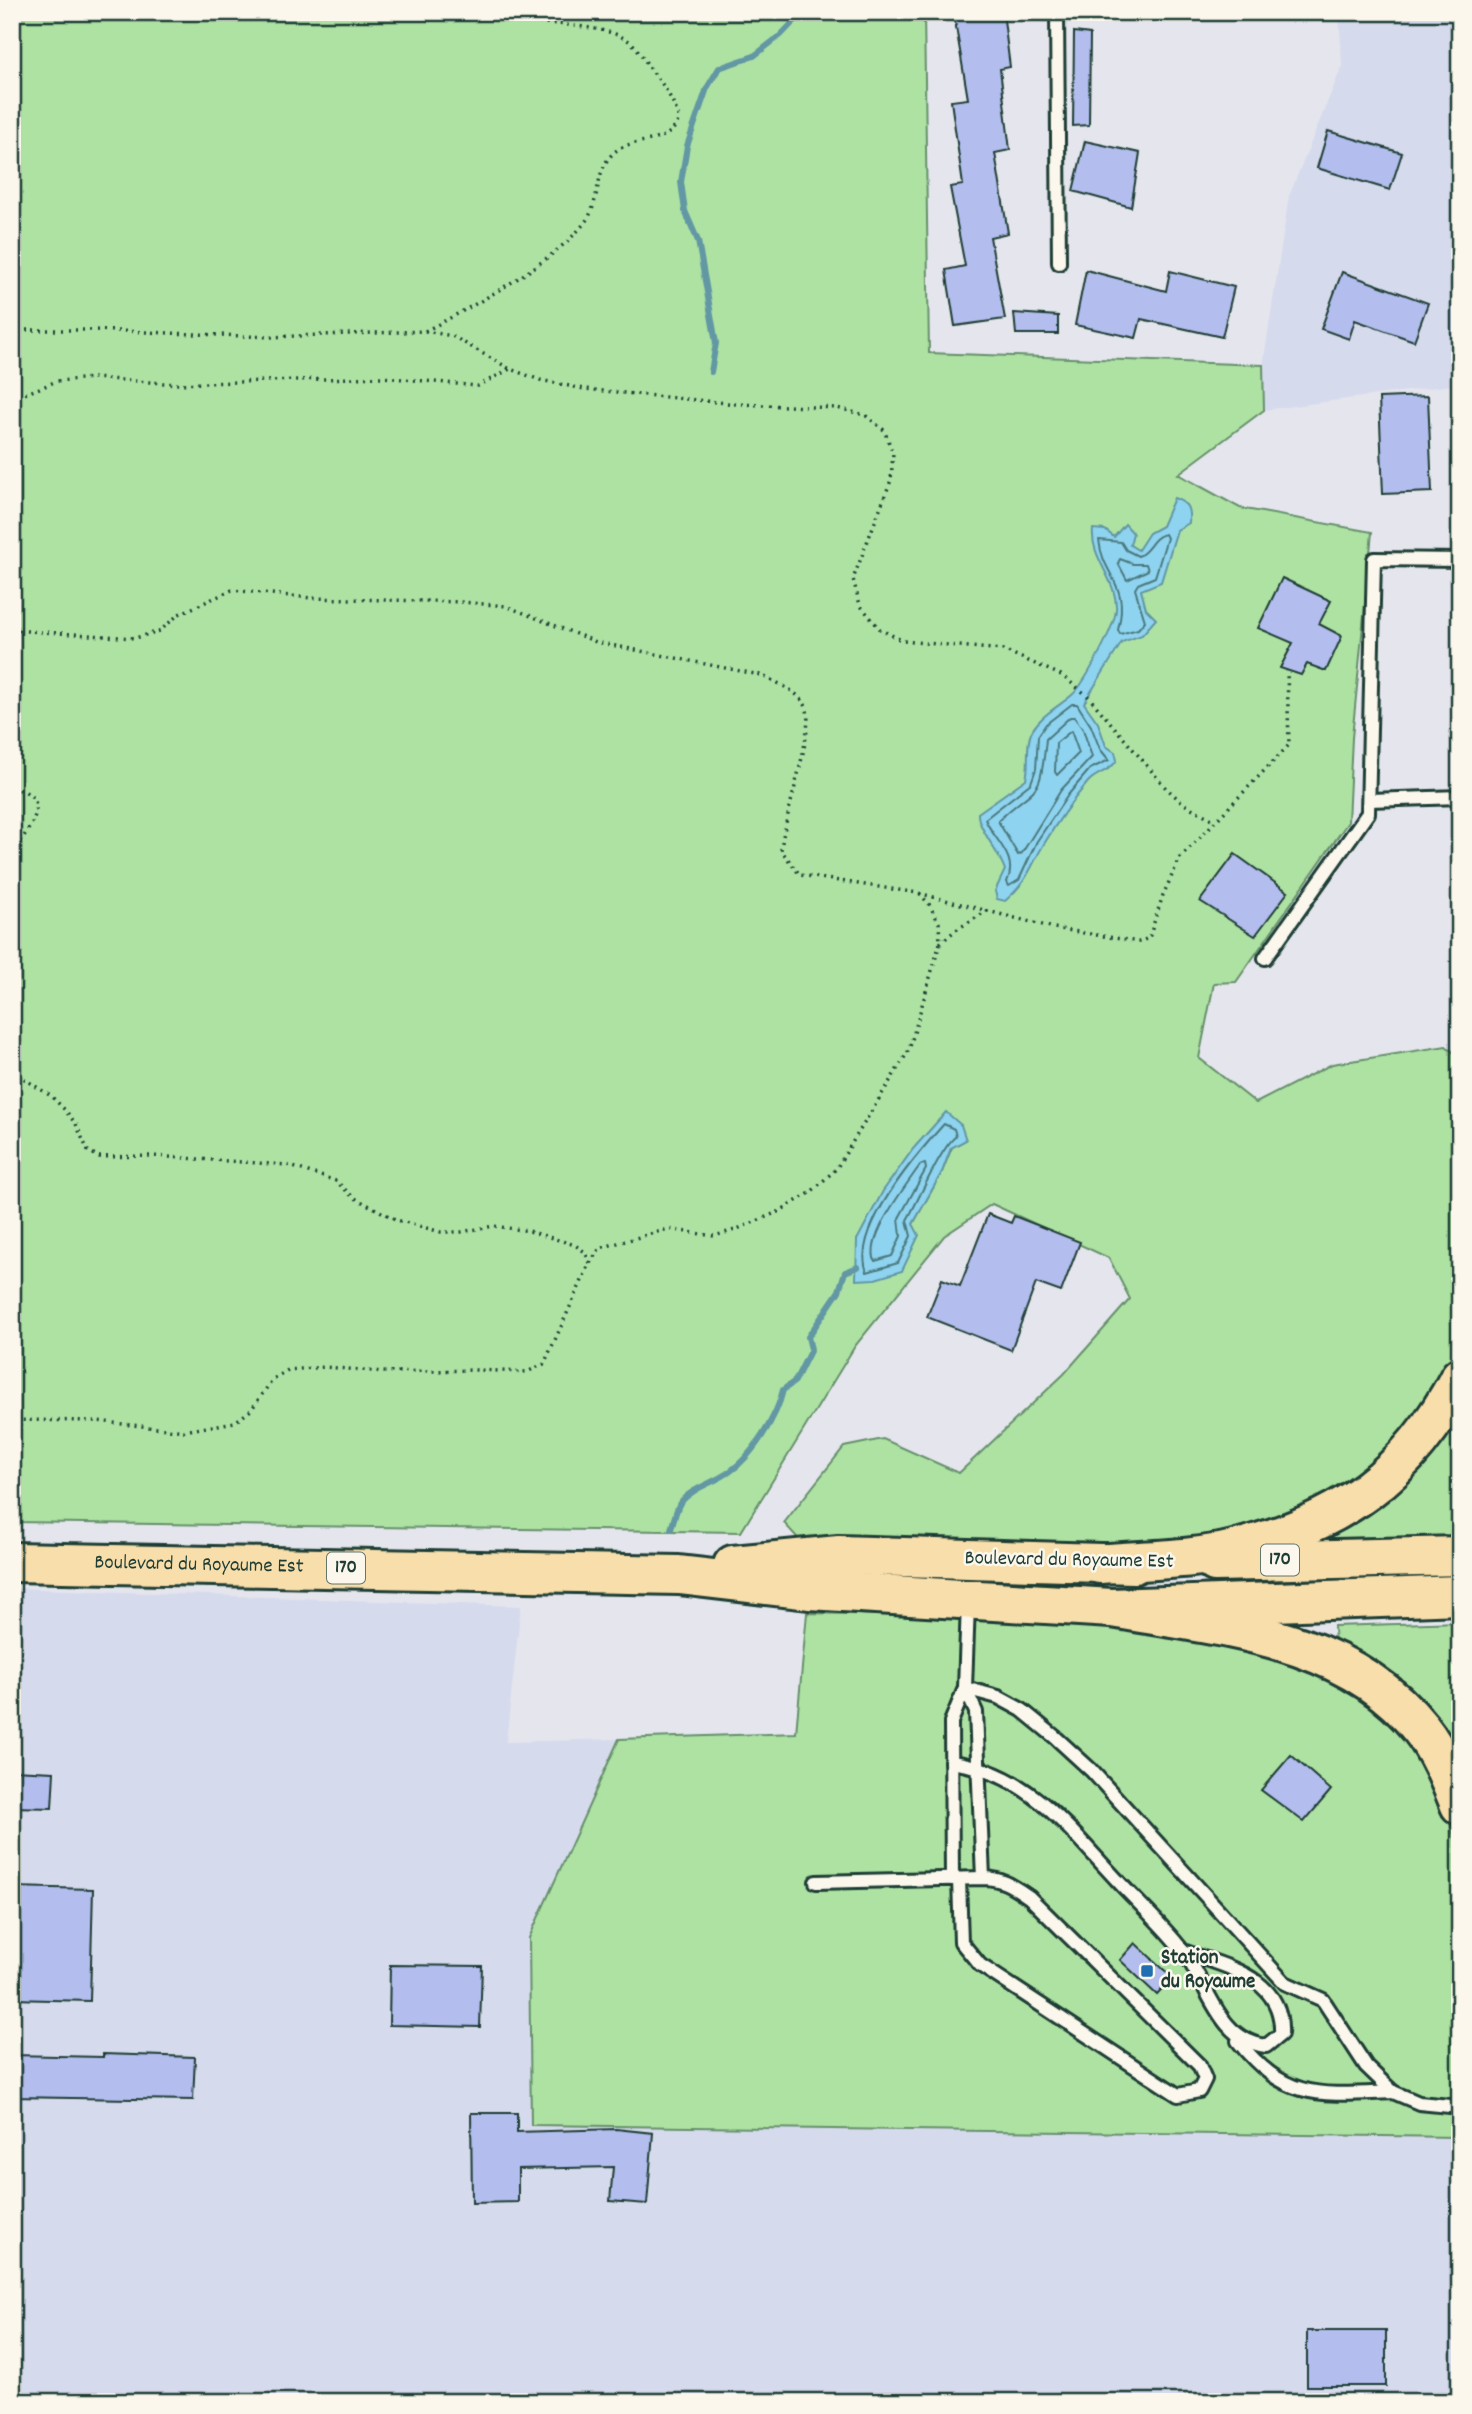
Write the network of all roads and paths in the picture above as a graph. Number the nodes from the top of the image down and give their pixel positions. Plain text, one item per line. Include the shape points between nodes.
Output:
1 (475, 12) edge
2 (1057, 12) edge
3 (1059, 264) dead end
4 (12, 330) edge
5 (425, 331) junction
6 (510, 369) junction
7 (12, 399) edge
8 (1460, 560) edge
9 (12, 630) edge
10 (1287, 671) dead end
11 (12, 789) edge
12 (1460, 797) edge
13 (1369, 800) junction
14 (1215, 820) junction
15 (12, 853) edge
16 (918, 893) junction
17 (990, 909) junction
18 (940, 943) junction
19 (1265, 958) dead end
20 (12, 1070) edge
21 (590, 1263) junction
22 (1460, 1377) edge
23 (12, 1420) edge
24 (1460, 1556) edge
25 (12, 1562) edge
26 (1100, 1564) junction
27 (679, 1575) junction
28 (1460, 1595) edge
29 (968, 1599) junction
30 (1112, 1608) junction
31 (965, 1688) junction
32 (951, 1762) junction
33 (979, 1765) junction
34 (1460, 1805) edge
35 (983, 1878) junction
36 (955, 1879) junction
37 (816, 1882) dead end
38 (1183, 1951) junction
39 (1229, 2029) junction
40 (1393, 2092) junction
41 (1460, 2108) edge

1 - 5 path via 499,20 609,33 630,41 659,79 679,118 667,136 628,144 608,158 597,199 587,219 568,239 514,279
2 - 3 lane
4 - 5 path via 270,337
5 - 6 path via 452,336
6 - 7 path via 478,386 382,377 178,384 93,378 57,381
6 - 14 path via 584,389 737,404 837,408 865,415 884,430 893,453 891,480 853,579 860,605 880,629 903,641 1003,650 1061,676 1087,695 1166,788 1184,804
8 - 13 lane via 1374,559
9 - 16 path via 135,638 160,631 178,614 232,590 311,598 461,602 506,606 596,642 760,675 799,697 807,709 806,734 782,832 781,850 790,865 800,875 817,880
10 - 14 path via 1289,745
11 - 15 path via 33,800 37,814 33,827
12 - 13 lane
13 - 19 lane via 1368,813
14 - 17 path via 1180,859 1149,938 1139,942 1054,928
16 - 17 path
16 - 18 path via 939,923
17 - 18 path
18 - 21 path via 909,1050 835,1169 810,1193 735,1230 714,1236 668,1229 600,1248
20 - 21 path via 51,1096 76,1124 88,1151 99,1157 287,1165 336,1181 353,1197 397,1220 441,1232 494,1226 548,1236 575,1245
21 - 23 path via 544,1364 527,1372 288,1370 273,1378 251,1409 235,1422 184,1431 97,1421
22 - 26 main road via 1438,1419 1408,1454 1365,1495 1309,1526 1232,1551
24 - 26 main road, Boulevard du Royaume Est / 170
25 - 27 main road, Boulevard du Royaume Est / 170
26 - 27 main road, Boulevard du Royaume Est / 170 via 839,1555 746,1562
27 - 29 main road, Boulevard du Royaume Est / 170 via 809,1590
28 - 30 main road, Boulevard du Royaume Est / 170
29 - 30 main road, Boulevard du Royaume Est / 170
29 - 31 lane
30 - 34 main road via 1252,1633 1308,1648 1359,1673 1396,1701 1423,1731
31 - 32 lane via 951,1722
31 - 33 lane via 975,1713
31 - 40 lane via 1023,1710 1091,1770 1286,1983 1323,2000 1366,2066
32 - 33 lane
32 - 36 lane
33 - 35 lane
33 - 38 lane via 1042,1801
35 - 36 lane
35 - 36 lane via 1006,1882 1029,1897 1199,2065 1205,2079 1199,2091 1178,2095 979,1965 961,1942
36 - 37 lane
38 - 39 lane
38 - 39 lane via 1244,1973 1273,1998 1282,2016 1281,2034 1266,2046 1248,2044
39 - 40 lane via 1255,2063 1301,2091 1322,2095
40 - 41 lane via 1419,2104

